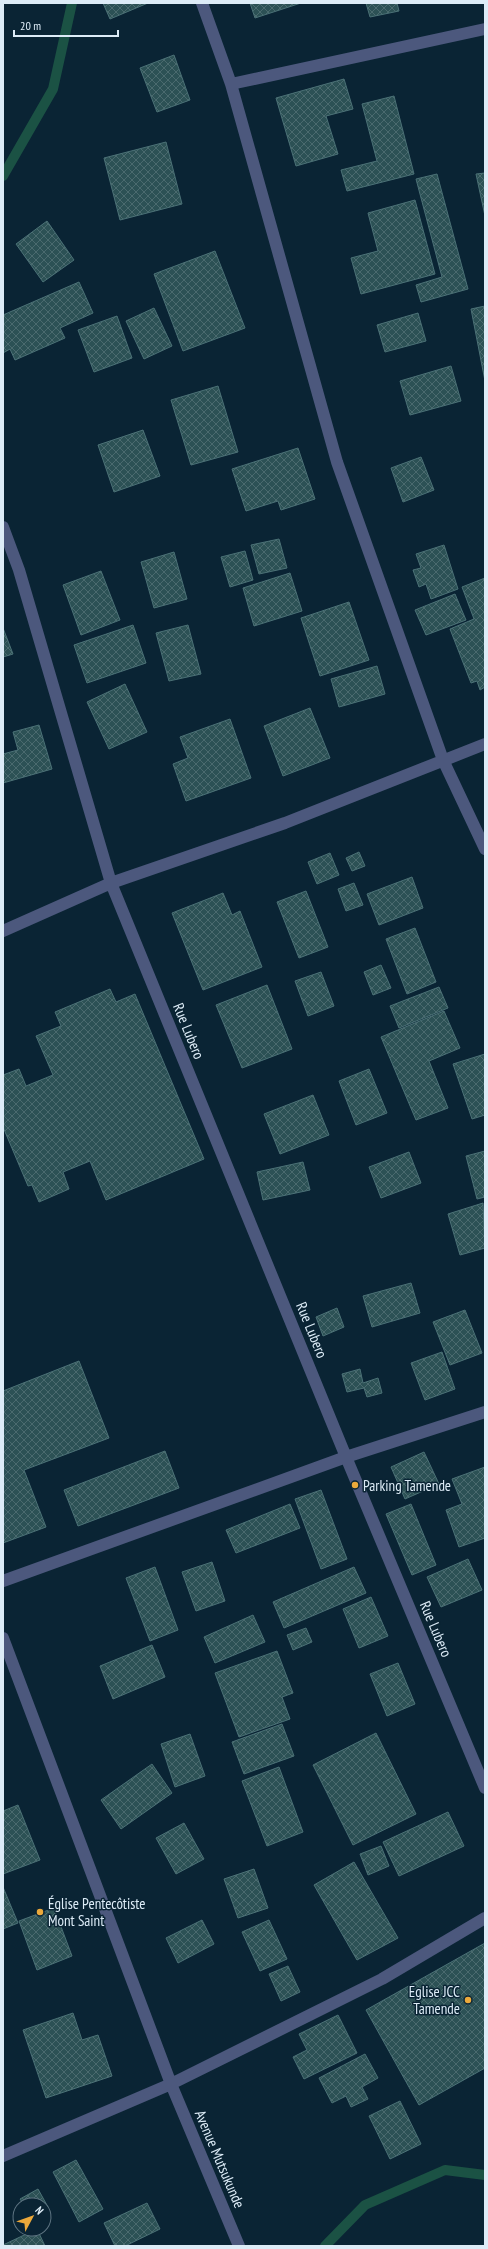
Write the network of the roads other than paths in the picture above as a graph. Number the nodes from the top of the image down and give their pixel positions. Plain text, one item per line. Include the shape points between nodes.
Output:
1 (202, 3) edge
2 (485, 29) edge
3 (231, 84) junction
4 (3, 527) edge
5 (485, 744) edge
6 (443, 760) junction
7 (485, 849) edge
8 (111, 883) junction
9 (3, 931) edge
10 (485, 1412) edge
11 (346, 1457) junction
12 (3, 1581) edge
13 (3, 1638) edge
14 (485, 1788) edge
15 (485, 1918) edge
16 (171, 2084) junction
17 (3, 2156) edge
18 (239, 2246) edge

1 - 3 street
2 - 3 street
3 - 6 street via 337,462
4 - 8 street, Rue Lubero via 19,570
5 - 6 street
6 - 7 street
6 - 8 street via 285,823
8 - 9 street
8 - 11 street, Rue Lubero
10 - 11 street
11 - 12 street
11 - 14 street, Rue Lubero
13 - 16 street, Avenue Mutsukunde
15 - 16 street via 382,1980
16 - 17 street
16 - 18 street, Avenue Mutsukunde

